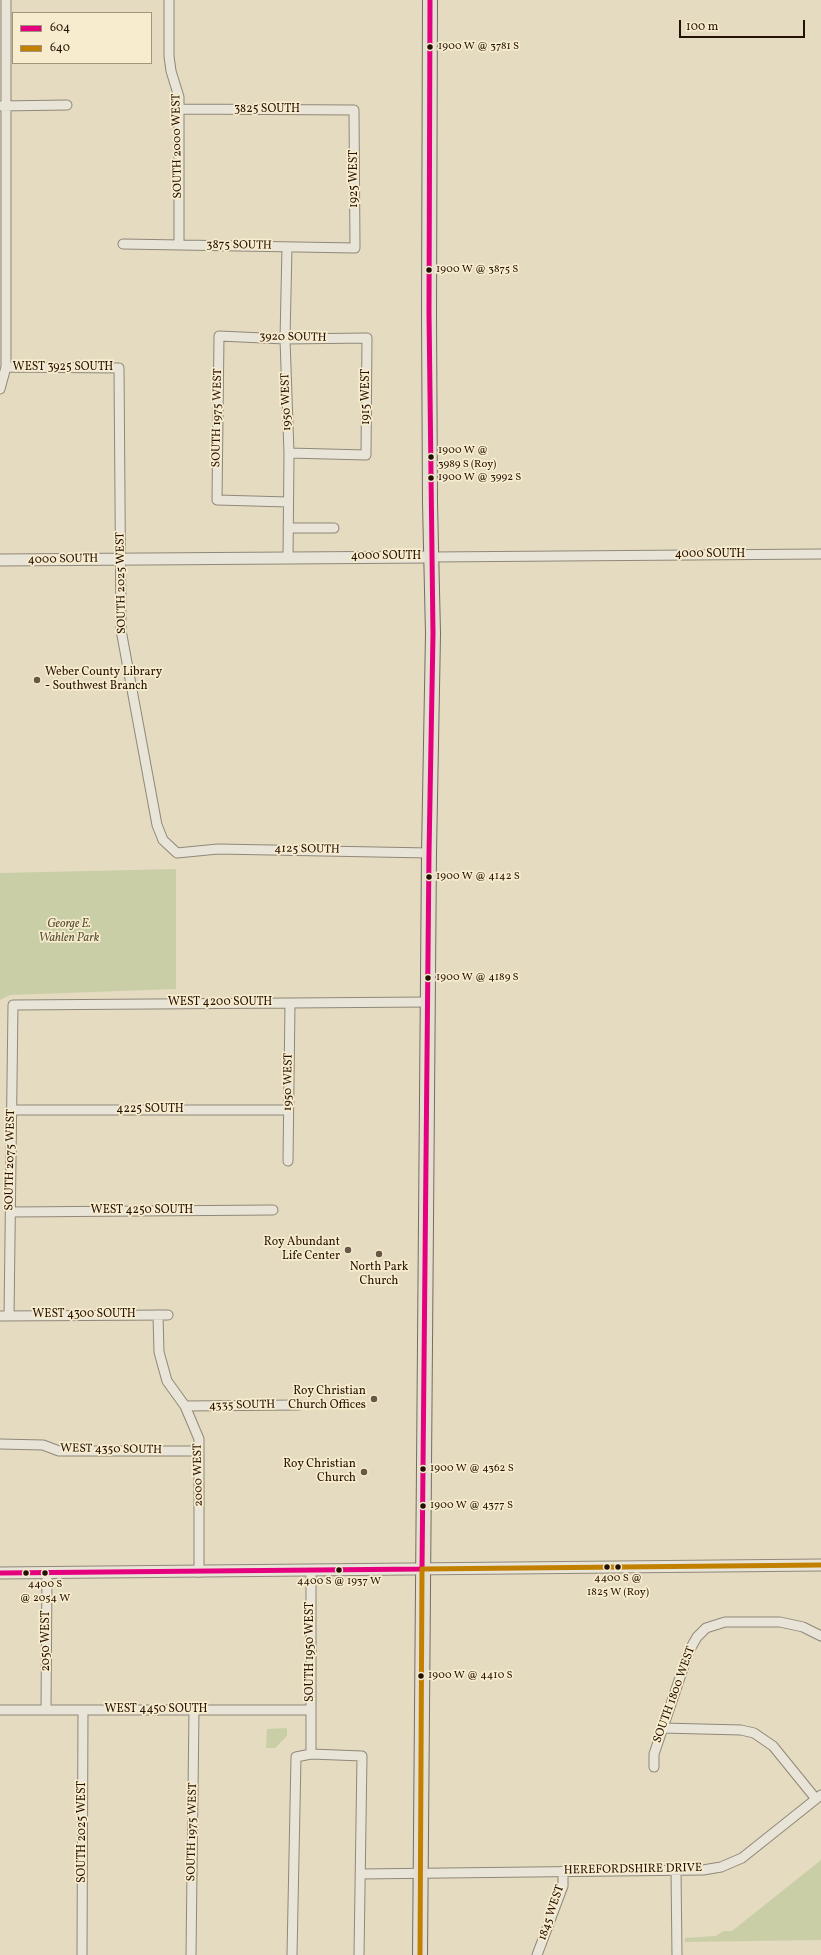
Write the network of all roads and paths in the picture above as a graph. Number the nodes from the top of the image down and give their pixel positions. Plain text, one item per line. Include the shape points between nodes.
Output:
1 (6, 0) edge
2 (169, 0) edge
3 (430, 0) edge
4 (3, 106) edge
5 (67, 106) dead end
6 (179, 109) junction
7 (354, 110) joint
8 (3, 224) edge
9 (123, 244) dead end
10 (179, 245) junction
11 (287, 247) junction
12 (355, 248) joint
13 (3, 333) edge
14 (219, 336) joint
15 (367, 338) joint
16 (285, 339) junction
17 (6, 367) junction
18 (119, 368) joint
19 (0, 389) edge
20 (289, 453) junction
21 (288, 502) junction
22 (288, 528) junction
23 (334, 528) dead end
24 (821, 554) edge
25 (432, 557) junction
26 (288, 558) junction
27 (121, 559) junction
28 (0, 560) edge
29 (184, 852) joint
30 (429, 853) junction
31 (428, 1002) junction
32 (290, 1003) junction
33 (13, 1005) joint
34 (12, 1110) junction
35 (288, 1110) junction
36 (288, 1160) dead end
37 (273, 1210) dead end
38 (10, 1212) junction
39 (158, 1315) junction
40 (168, 1315) dead end
41 (5, 1316) edge
42 (299, 1405) dead end
43 (184, 1406) junction
44 (0, 1444) edge
45 (199, 1451) junction
46 (821, 1565) edge
47 (422, 1569) junction
48 (311, 1570) junction
49 (199, 1572) junction
50 (0, 1573) edge
51 (47, 1573) junction
52 (821, 1636) edge
53 (0, 1710) edge
54 (46, 1710) junction
55 (83, 1710) junction
56 (194, 1710) junction
57 (311, 1710) junction
58 (662, 1728) junction
59 (311, 1754) junction
60 (654, 1767) dead end
61 (818, 1797) edge
62 (676, 1870) junction
63 (563, 1871) junction
64 (421, 1872) junction
65 (360, 1874) junction
66 (82, 1955) edge
67 (192, 1955) edge
68 (292, 1955) edge
69 (359, 1955) edge
70 (420, 1955) edge
71 (537, 1955) edge
72 (677, 1955) edge

1 - 4 street
2 - 6 street, SOUTH 2000 WEST via 169,56 179,97
3 - 25 main road via 429,313
4 - 5 street
4 - 8 street
6 - 7 street, 3825 SOUTH
6 - 10 street, SOUTH 2000 WEST
7 - 12 street, 1925 WEST
8 - 13 street
9 - 10 street, 3875 SOUTH
10 - 11 street, 3875 SOUTH
11 - 12 street, 3875 SOUTH
11 - 16 street, 1950 WEST
13 - 17 street
14 - 16 street, 3920 SOUTH
14 - 21 street, SOUTH 1975 WEST via 217,500
15 - 16 street, 3920 SOUTH
15 - 20 street, 1915 WEST via 366,455
16 - 20 street, 1950 WEST
17 - 18 street, WEST 3925 SOUTH
17 - 19 street
18 - 27 street, SOUTH 2025 WEST
20 - 21 street, 1950 WEST
21 - 22 street, 1950 WEST
22 - 23 street
22 - 26 street, 1950 WEST
24 - 25 street, 4000 SOUTH
25 - 26 street, 4000 SOUTH
25 - 30 main road
26 - 27 street, 4000 SOUTH
27 - 28 street, 4000 SOUTH
27 - 29 street, SOUTH 2025 WEST via 121,630 157,825 163,840 170,848 178,853
29 - 30 street, 4125 SOUTH via 232,849
30 - 31 main road
31 - 32 street, WEST 4200 SOUTH
31 - 47 main road
32 - 33 street, WEST 4200 SOUTH
32 - 35 street, 1950 WEST
33 - 34 street, SOUTH 2075 WEST
34 - 35 street, 4225 SOUTH
34 - 38 street, SOUTH 2075 WEST
35 - 36 street, 1950 WEST
37 - 38 street, WEST 4250 SOUTH
38 - 41 street, SOUTH 2075 WEST
39 - 40 street, WEST 4300 SOUTH
39 - 41 street, WEST 4300 SOUTH
39 - 43 street, 2000 WEST via 159,1352 167,1382
42 - 43 street, 4335 SOUTH
43 - 45 street, 2000 WEST via 199,1439
44 - 45 street, WEST 4350 SOUTH via 43,1445 59,1451
45 - 49 street, 2000 WEST
46 - 47 street
47 - 48 street
47 - 64 main road
48 - 49 street
48 - 57 street, SOUTH 1950 WEST
49 - 51 street
50 - 51 street
51 - 54 street, 2050 WEST
52 - 58 street, SOUTH 1800 WEST via 803,1627 780,1622 725,1622 706,1628 689,1651
53 - 54 street, WEST 4450 SOUTH
54 - 55 street, WEST 4450 SOUTH
55 - 56 street, WEST 4450 SOUTH
55 - 66 street, SOUTH 2025 WEST
56 - 57 street, WEST 4450 SOUTH
56 - 67 street, SOUTH 1975 WEST
57 - 59 street, SOUTH 1950 WEST
58 - 60 street, SOUTH 1800 WEST via 654,1754
58 - 61 street via 741,1730 754,1733 773,1746
59 - 65 street via 362,1756
59 - 68 street via 296,1758
61 - 62 street, HEREFORDSHIRE DRIVE via 742,1858 721,1867
62 - 63 street, HEREFORDSHIRE DRIVE
62 - 72 street
63 - 64 street, HEREFORDSHIRE DRIVE
63 - 71 street, 1845 WEST via 563,1886
64 - 65 street, HEREFORDSHIRE DRIVE
64 - 70 main road
65 - 69 street

